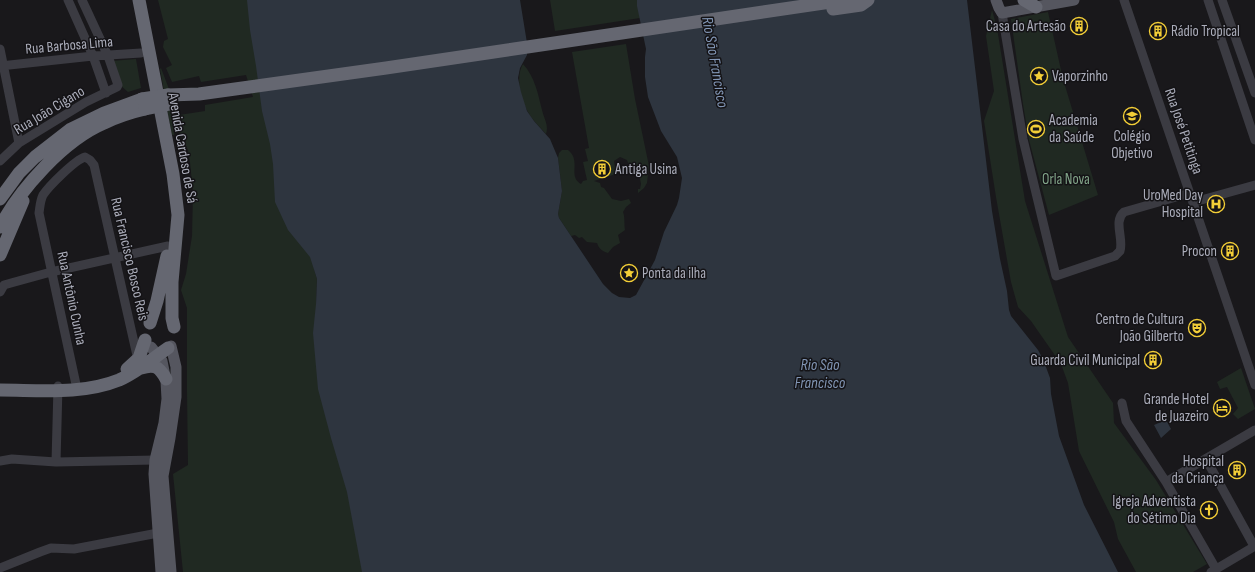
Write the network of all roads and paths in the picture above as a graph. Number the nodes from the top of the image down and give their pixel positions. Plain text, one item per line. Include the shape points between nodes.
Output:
1 (68, 0) edge
2 (82, 0) edge
3 (129, 0) edge
4 (139, 0) edge
5 (799, 0) edge
6 (844, 0) edge
7 (868, 0) edge
8 (996, 0) edge
9 (1074, 0) edge
10 (1124, 0) edge
11 (1208, 0) edge
12 (1222, 0) edge
13 (1030, 4) edge
14 (778, 9) junction
15 (1004, 12) junction
16 (0, 50) edge
17 (141, 53) junction
18 (93, 56) junction
19 (108, 56) junction
20 (2, 66) edge
21 (106, 92) junction
22 (1255, 93) edge
23 (144, 104) junction
24 (1255, 140) edge
25 (19, 143) junction
26 (0, 161) edge
27 (19, 173) junction
28 (39, 173) junction
29 (1255, 184) edge
30 (0, 189) edge
31 (1192, 198) junction
32 (0, 199) edge
33 (39, 213) joint
34 (0, 228) edge
35 (168, 246) junction
36 (0, 255) edge
37 (115, 257) junction
38 (51, 272) junction
39 (0, 292) edge
40 (150, 323) junction
41 (174, 328) junction
42 (159, 347) junction
43 (1255, 354) edge
44 (1246, 358) junction
45 (139, 364) junction
46 (166, 379) junction
47 (0, 385) edge
48 (1255, 385) edge
49 (76, 386) junction
50 (58, 388) junction
51 (0, 390) edge
52 (1122, 403) dead end
53 (1255, 430) edge
54 (1206, 459) junction
55 (154, 460) junction
56 (0, 461) edge
57 (56, 462) junction
58 (1166, 482) junction
59 (158, 533) junction
60 (1255, 546) edge
61 (0, 568) edge
62 (1213, 571) edge
63 (161, 572) edge
64 (171, 572) edge

1 - 18 street
2 - 19 street
3 - 17 highway, Avenida Cardoso de Sá
4 - 41 highway, Avenida Cardoso de Sá via 173,174 178,215 172,282
5 - 14 highway
6 - 14 highway
7 - 14 highway via 861,5 792,15
8 - 15 main road via 998,8
9 - 13 main road
10 - 31 street, Rua José Petitinga
11 - 24 street
12 - 22 street
13 - 15 main road
14 - 23 highway, bridge via 199,94 184,101
15 - 31 street via 1023,139 1056,276 1115,256 1120,251 1122,241 1119,221 1124,212
16 - 20 street
17 - 19 street, Rua Barbosa Lima
17 - 35 highway, Avenida Cardoso de Sá via 166,177
18 - 19 street, Rua Barbosa Lima
18 - 20 street, Rua Barbosa Lima
18 - 21 street
19 - 21 street, Rua João Cigano via 118,84
20 - 25 street
21 - 25 street, Rua João Cigano
23 - 27 highway via 104,113 71,129
23 - 28 highway via 86,133
25 - 26 street, Rua João Cigano
27 - 30 highway
27 - 32 highway
28 - 34 highway via 19,195
28 - 36 highway
29 - 31 street
31 - 44 street, Rua José Petitinga
33 - 37 street, Rua Francisco Bosco Reis via 40,203 48,188 78,160 86,157 94,165
33 - 38 street, Rua Antônio Cunha
35 - 37 street
35 - 40 highway, Avenida Cardoso de Sá
37 - 38 street
37 - 45 street, Rua Francisco Bosco Reis
38 - 39 street via 6,285
38 - 49 street, Rua Antônio Cunha
40 - 41 highway via 154,320 168,320
40 - 42 highway via 145,330
41 - 42 highway via 176,337
42 - 45 highway
42 - 45 highway via 141,355
42 - 46 main road
42 - 64 main road via 176,368 176,396 162,476
43 - 44 street
44 - 48 street, Rua José Petitinga
45 - 46 highway via 157,368
45 - 49 highway via 118,380
46 - 55 main road via 164,423
47 - 50 highway
49 - 50 highway
50 - 51 highway
50 - 57 street
52 - 58 street via 1126,421
53 - 54 street
54 - 58 street
54 - 60 street
55 - 57 street
55 - 59 main road
56 - 57 street via 12,459
58 - 62 street
59 - 61 street via 74,549 51,548
59 - 63 main road
60 - 62 street

